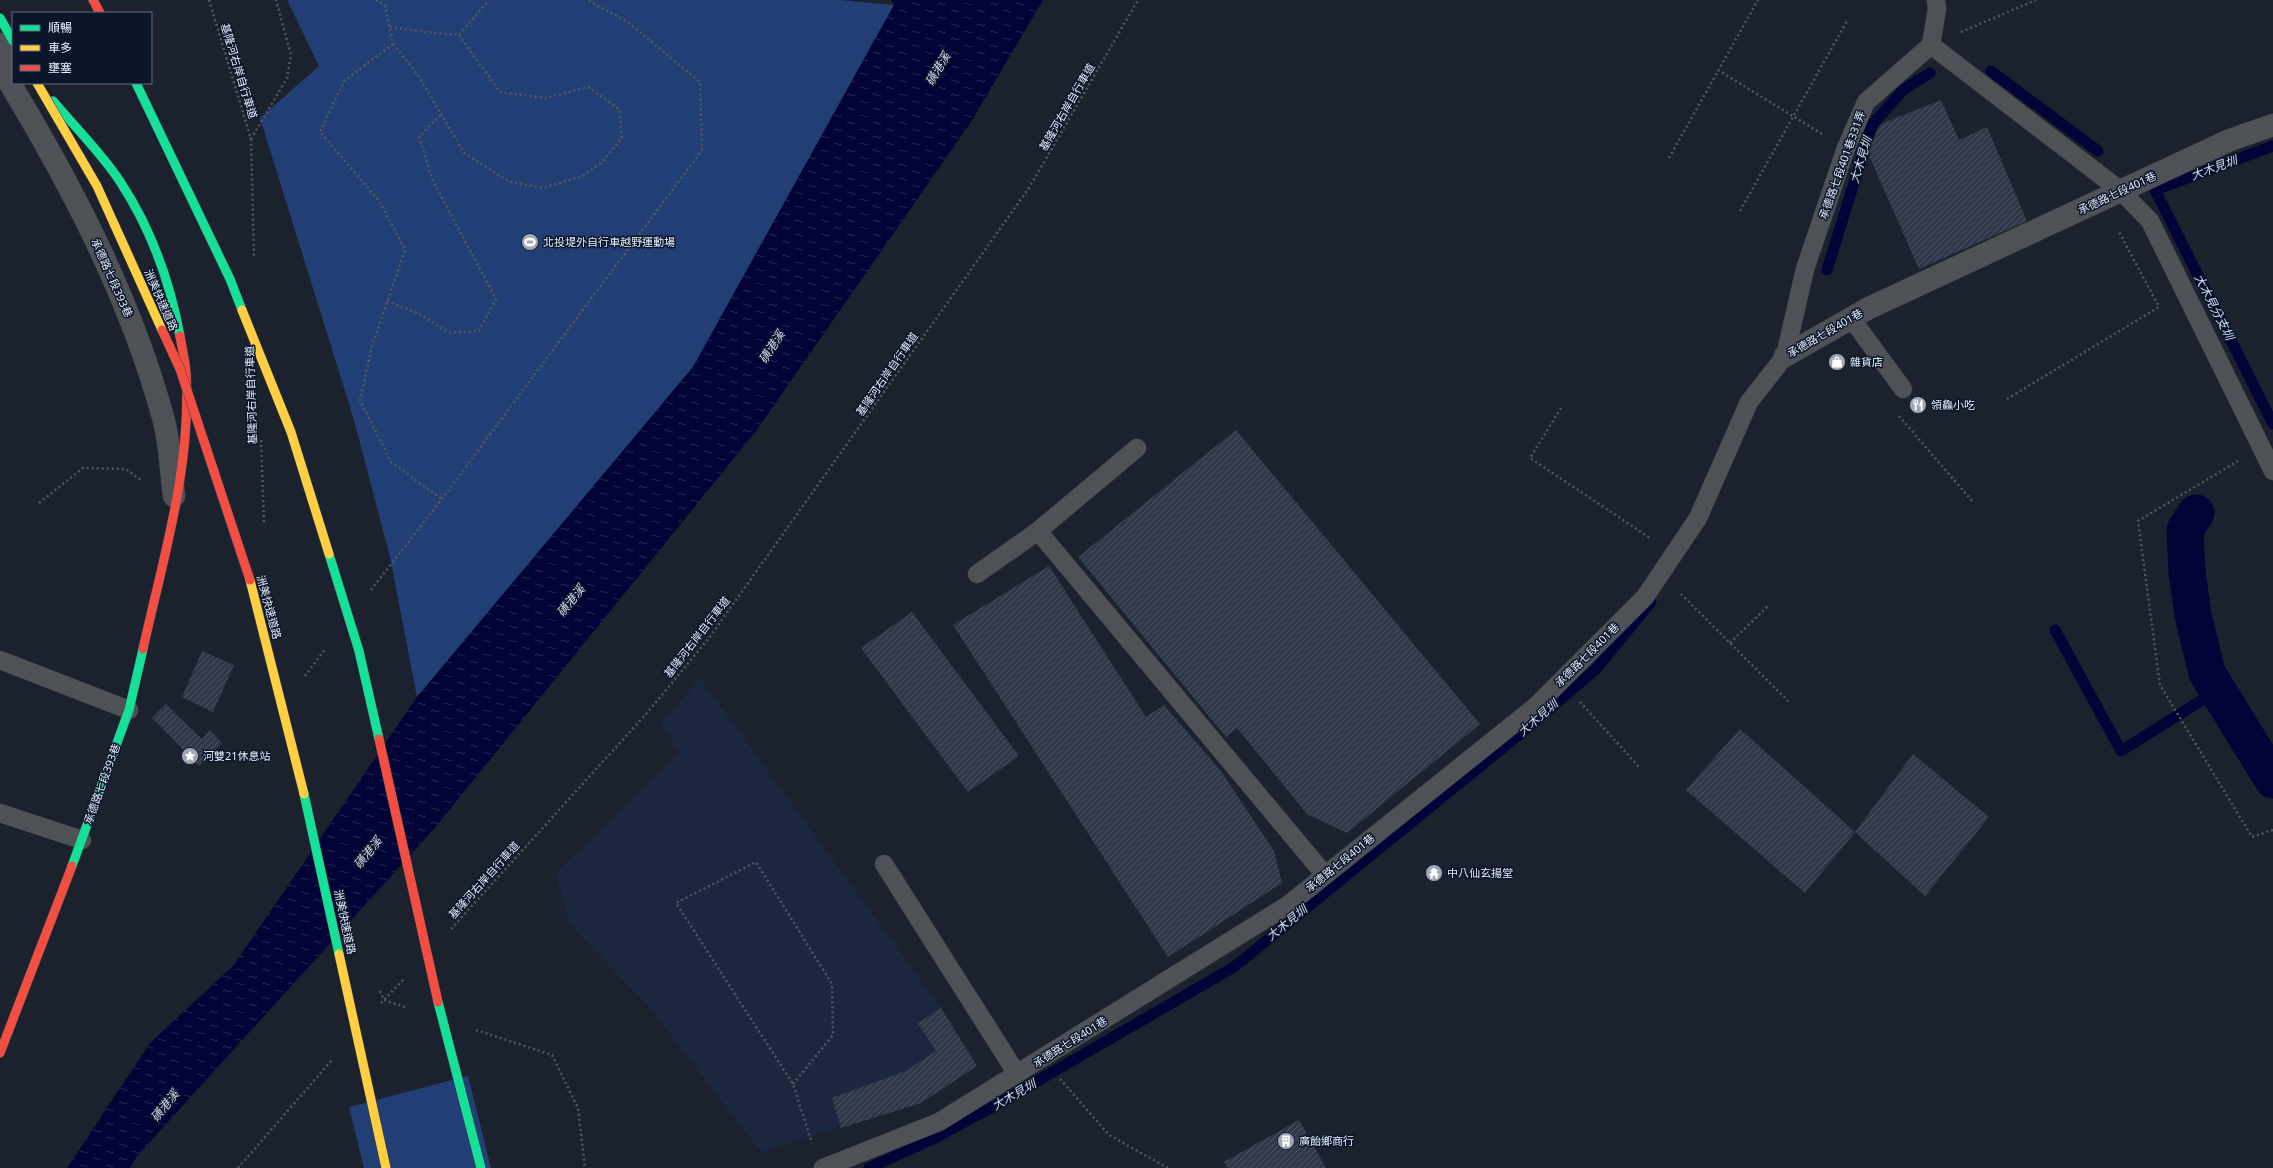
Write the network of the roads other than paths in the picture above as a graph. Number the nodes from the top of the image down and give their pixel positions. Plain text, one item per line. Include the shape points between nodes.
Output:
1 (93, 0) edge
2 (1936, 0) edge
3 (99, 12) edge
4 (0, 18) edge
5 (12, 39) edge
6 (0, 44) edge
7 (1931, 45) junction
8 (12, 56) edge
9 (0, 67) edge
10 (38, 84) edge
11 (38, 84) edge
12 (136, 84) edge
13 (2273, 125) edge
14 (2111, 195) junction
15 (1851, 318) junction
16 (1785, 356) junction
17 (1903, 389) road end
18 (1137, 448) dead end
19 (2273, 471) edge
20 (176, 506) junction
21 (1038, 531) junction
22 (977, 574) dead end
23 (0, 660) edge
24 (129, 710) junction
25 (0, 813) edge
26 (82, 840) junction
27 (884, 864) dead end
28 (1325, 875) junction
29 (0, 1053) edge
30 (1017, 1074) junction
31 (386, 1168) edge
32 (481, 1168) edge
33 (823, 1168) edge

1 - 3 main road
2 - 7 lane
4 - 5 main road
6 - 8 street
7 - 14 lane
7 - 16 lane, 承德路七段401巷331弄 via 1866,102 1846,148 1805,269
9 - 20 street, 承德路七段393巷 via 28,112 99,246 134,329 164,422
10 - 20 main road, 承德路七段393巷 via 121,183 155,247 174,304 186,378 186,437
11 - 31 main road, 洲美快速道路, bridge via 97,186 180,369 254,592 312,823
12 - 32 main road, bridge via 230,279 291,432 359,651 434,985
13 - 14 street, 承德路七段401巷 via 2230,140
14 - 15 street, 承德路七段401巷
14 - 19 lane via 2150,221
15 - 16 street, 承德路七段401巷
15 - 17 lane
16 - 28 lane, 承德路七段401巷 via 1749,402 1698,518 1645,597 1536,706
18 - 21 lane
20 - 24 main road, 承德路七段393巷
21 - 22 lane
21 - 28 lane
23 - 24 lane
24 - 26 main road, 承德路七段393巷
25 - 26 lane
26 - 29 main road, 承德路七段393巷
27 - 30 lane
28 - 30 lane, 承德路七段401巷 via 1288,905
30 - 33 lane, 承德路七段401巷 via 939,1122

